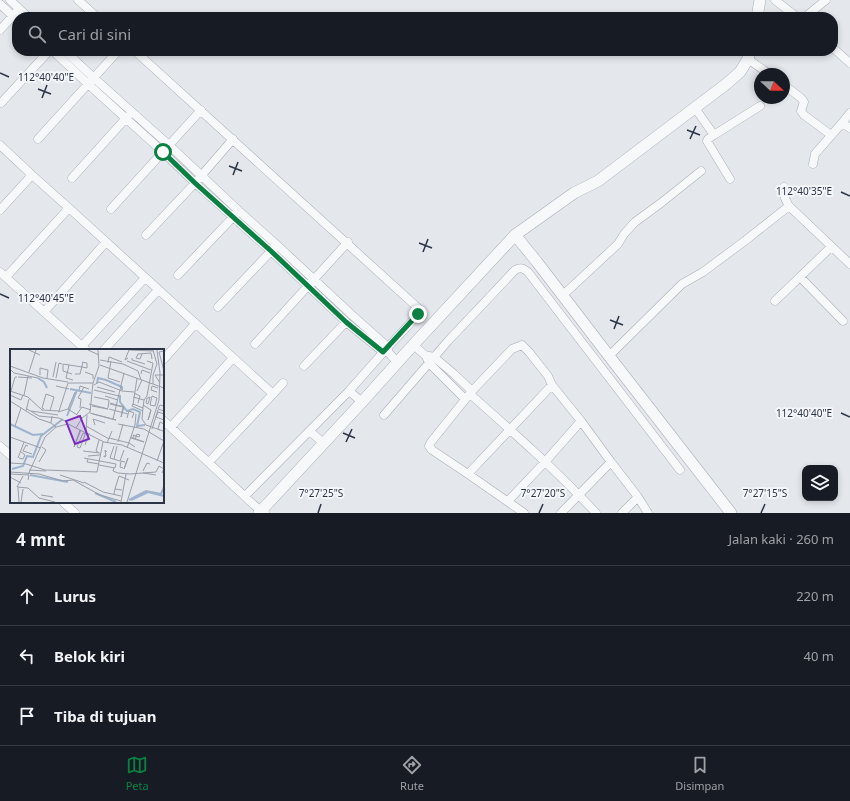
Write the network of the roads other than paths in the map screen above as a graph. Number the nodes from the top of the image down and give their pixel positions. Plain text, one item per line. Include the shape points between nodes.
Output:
1 (10, 0) edge
2 (78, 0) edge
3 (760, 0) edge
4 (776, 0) edge
5 (826, 0) edge
6 (0, 4) edge
7 (19, 9) junction
8 (18, 12) edge
9 (22, 12) edge
10 (91, 12) edge
11 (758, 12) edge
12 (791, 12) edge
13 (812, 12) edge
14 (12, 15) edge
15 (12, 20) edge
16 (0, 30) edge
17 (838, 52) edge
18 (44, 56) edge
19 (59, 56) edge
20 (69, 56) edge
21 (114, 56) edge
22 (141, 56) edge
23 (748, 56) edge
24 (750, 56) edge
25 (850, 63) edge
26 (763, 68) edge
27 (91, 81) junction
28 (790, 90) edge
29 (1, 103) edge
30 (760, 106) dead end
31 (695, 108) junction
32 (201, 110) junction
33 (132, 112) junction
34 (850, 113) edge
35 (126, 118) junction
36 (842, 123) junction
37 (850, 128) edge
38 (831, 135) junction
39 (714, 136) junction
40 (38, 139) dead end
41 (233, 139) junction
42 (0, 145) edge
43 (166, 149) junction
44 (813, 164) dead end
45 (701, 171) dead end
46 (32, 175) junction
47 (202, 176) junction
48 (72, 178) dead end
49 (730, 179) dead end
50 (195, 183) junction
51 (784, 187) dead end
52 (789, 206) junction
53 (69, 208) junction
54 (0, 210) edge
55 (111, 210) dead end
56 (236, 214) junction
57 (146, 235) dead end
58 (519, 240) junction
59 (106, 242) junction
60 (348, 242) junction
61 (277, 245) junction
62 (831, 247) junction
63 (271, 251) junction
64 (850, 264) edge
65 (3, 275) edge
66 (178, 275) dead end
67 (800, 277) junction
68 (145, 278) junction
69 (314, 279) junction
70 (308, 286) junction
71 (158, 290) junction
72 (562, 296) junction
73 (775, 301) dead end
74 (218, 307) dead end
75 (44, 312) junction
76 (843, 321) dead end
77 (346, 322) junction
78 (195, 324) junction
79 (255, 344) dead end
80 (84, 348) edge
81 (105, 349) edge
82 (424, 353) junction
83 (390, 354) junction
84 (609, 356) junction
85 (233, 358) junction
86 (164, 359) edge
87 (304, 366) dead end
88 (283, 383) dead end
89 (552, 385) junction
90 (273, 394) junction
91 (469, 394) junction
92 (355, 396) junction
93 (384, 415) dead end
94 (164, 421) edge
95 (581, 421) junction
96 (170, 427) junction
97 (510, 429) junction
98 (316, 437) junction
99 (0, 446) edge
100 (10, 455) edge
101 (209, 462) junction
102 (545, 462) junction
103 (611, 462) junction
104 (680, 470) dead end
105 (468, 474) junction
106 (579, 494) junction
107 (245, 496) junction
108 (638, 497) junction
109 (508, 501) junction
110 (64, 503) edge
111 (259, 510) edge
112 (75, 513) edge
113 (524, 513) edge
114 (562, 513) edge
115 (596, 513) edge
116 (622, 513) edge
117 (648, 513) edge
118 (732, 513) edge

1 - 7 street
2 - 10 street
3 - 11 street
4 - 12 street
5 - 13 street
6 - 14 street
7 - 8 street
7 - 9 street
15 - 16 street
17 - 25 street
18 - 29 street
19 - 27 street
20 - 27 street
21 - 27 street
22 - 32 street
23 - 31 street via 740,72
24 - 26 street
27 - 33 street
27 - 35 street
27 - 40 street
28 - 38 street via 804,102 801,111 804,115
30 - 39 street
31 - 39 street
31 - 58 street via 603,178 574,194
32 - 41 street
32 - 43 street
33 - 35 street
33 - 43 street
34 - 36 street
35 - 43 street
35 - 48 street
36 - 37 street
36 - 38 street
38 - 44 street via 815,154
39 - 49 street via 708,141
41 - 47 street
41 - 60 street
42 - 46 street
43 - 47 street
43 - 50 street
43 - 55 street
45 - 72 street via 635,222 618,244
46 - 53 street
46 - 54 street
47 - 50 street
47 - 56 street
50 - 56 street
50 - 57 street
51 - 52 street via 784,197
52 - 62 street
52 - 84 street via 746,240 682,284
53 - 59 street
53 - 65 street
56 - 61 street
56 - 63 street
56 - 66 street
58 - 72 street
58 - 82 street
59 - 68 street
59 - 75 street
60 - 69 street
60 - 83 street via 419,310
61 - 63 street
61 - 69 street
62 - 64 street
62 - 67 street
63 - 70 street
63 - 74 street
65 - 75 street
67 - 73 street
67 - 76 street
68 - 71 street
68 - 80 street
69 - 70 street
69 - 83 street
70 - 77 street
70 - 79 street
71 - 78 street
71 - 81 street
72 - 84 street
75 - 80 street
77 - 83 street
77 - 87 street
78 - 85 street
78 - 86 street
82 - 83 street
82 - 91 street via 454,374
82 - 93 street
82 - 104 street via 448,341 515,270 523,268
83 - 92 street
83 - 92 street
84 - 118 street
85 - 90 street
85 - 96 street
88 - 90 street
89 - 91 street via 548,376 522,345 512,349
89 - 95 street
89 - 97 street
90 - 101 street
91 - 97 street
91 - 105 street via 429,446
92 - 98 street
92 - 98 street
94 - 96 street
95 - 102 street
95 - 103 street
96 - 101 street
97 - 102 street
97 - 105 street
98 - 107 street
98 - 111 street
99 - 100 street
101 - 107 street
102 - 106 street
102 - 109 street
103 - 106 street
103 - 108 street
105 - 109 street
106 - 114 street
106 - 115 street
107 - 111 street
108 - 116 street
108 - 117 street
109 - 113 street
110 - 112 street

